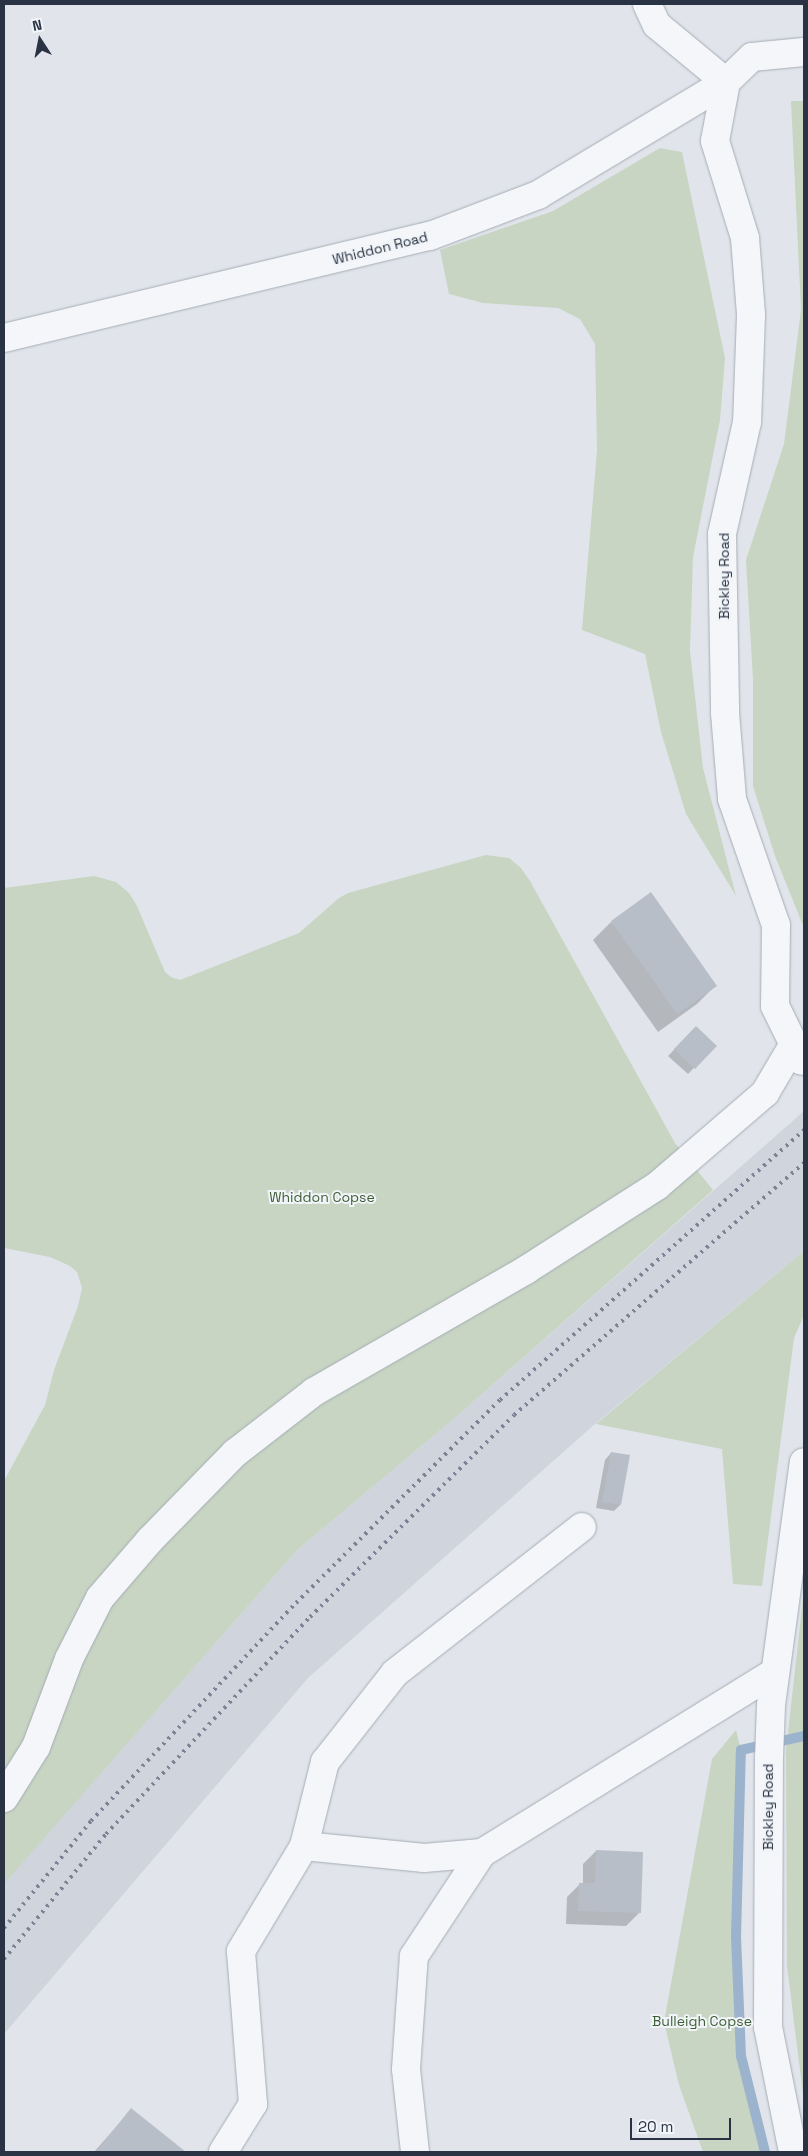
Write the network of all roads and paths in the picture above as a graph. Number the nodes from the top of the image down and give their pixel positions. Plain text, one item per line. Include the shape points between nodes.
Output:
1 (647, 4) edge
2 (804, 52) edge
3 (726, 82) junction
4 (4, 338) edge
5 (799, 1054) edge
6 (804, 1462) edge
7 (582, 1527) dead end
8 (775, 1672) junction
9 (4, 1798) edge
10 (304, 1846) junction
11 (482, 1853) junction
12 (223, 2152) edge
13 (415, 2152) edge
14 (793, 2152) edge

1 - 3 street via 657,25
2 - 3 street, Whiddon Road via 752,57
3 - 4 street, Whiddon Road via 538,195 430,236
3 - 5 street, Bickley Road via 715,141 745,238 751,315 747,422 722,534 725,713 732,799 776,926 776,1006
5 - 9 street via 765,1093 657,1186 526,1270 314,1392 235,1453 150,1540 100,1598 69,1659 36,1747
6 - 8 street, Bickley Road
7 - 10 street via 395,1673 325,1762
8 - 11 street
8 - 14 street, Bickley Road via 769,1758 768,2027
10 - 11 street via 424,1858
10 - 12 street via 241,1951 254,2104
11 - 13 street via 414,1956 406,2069

